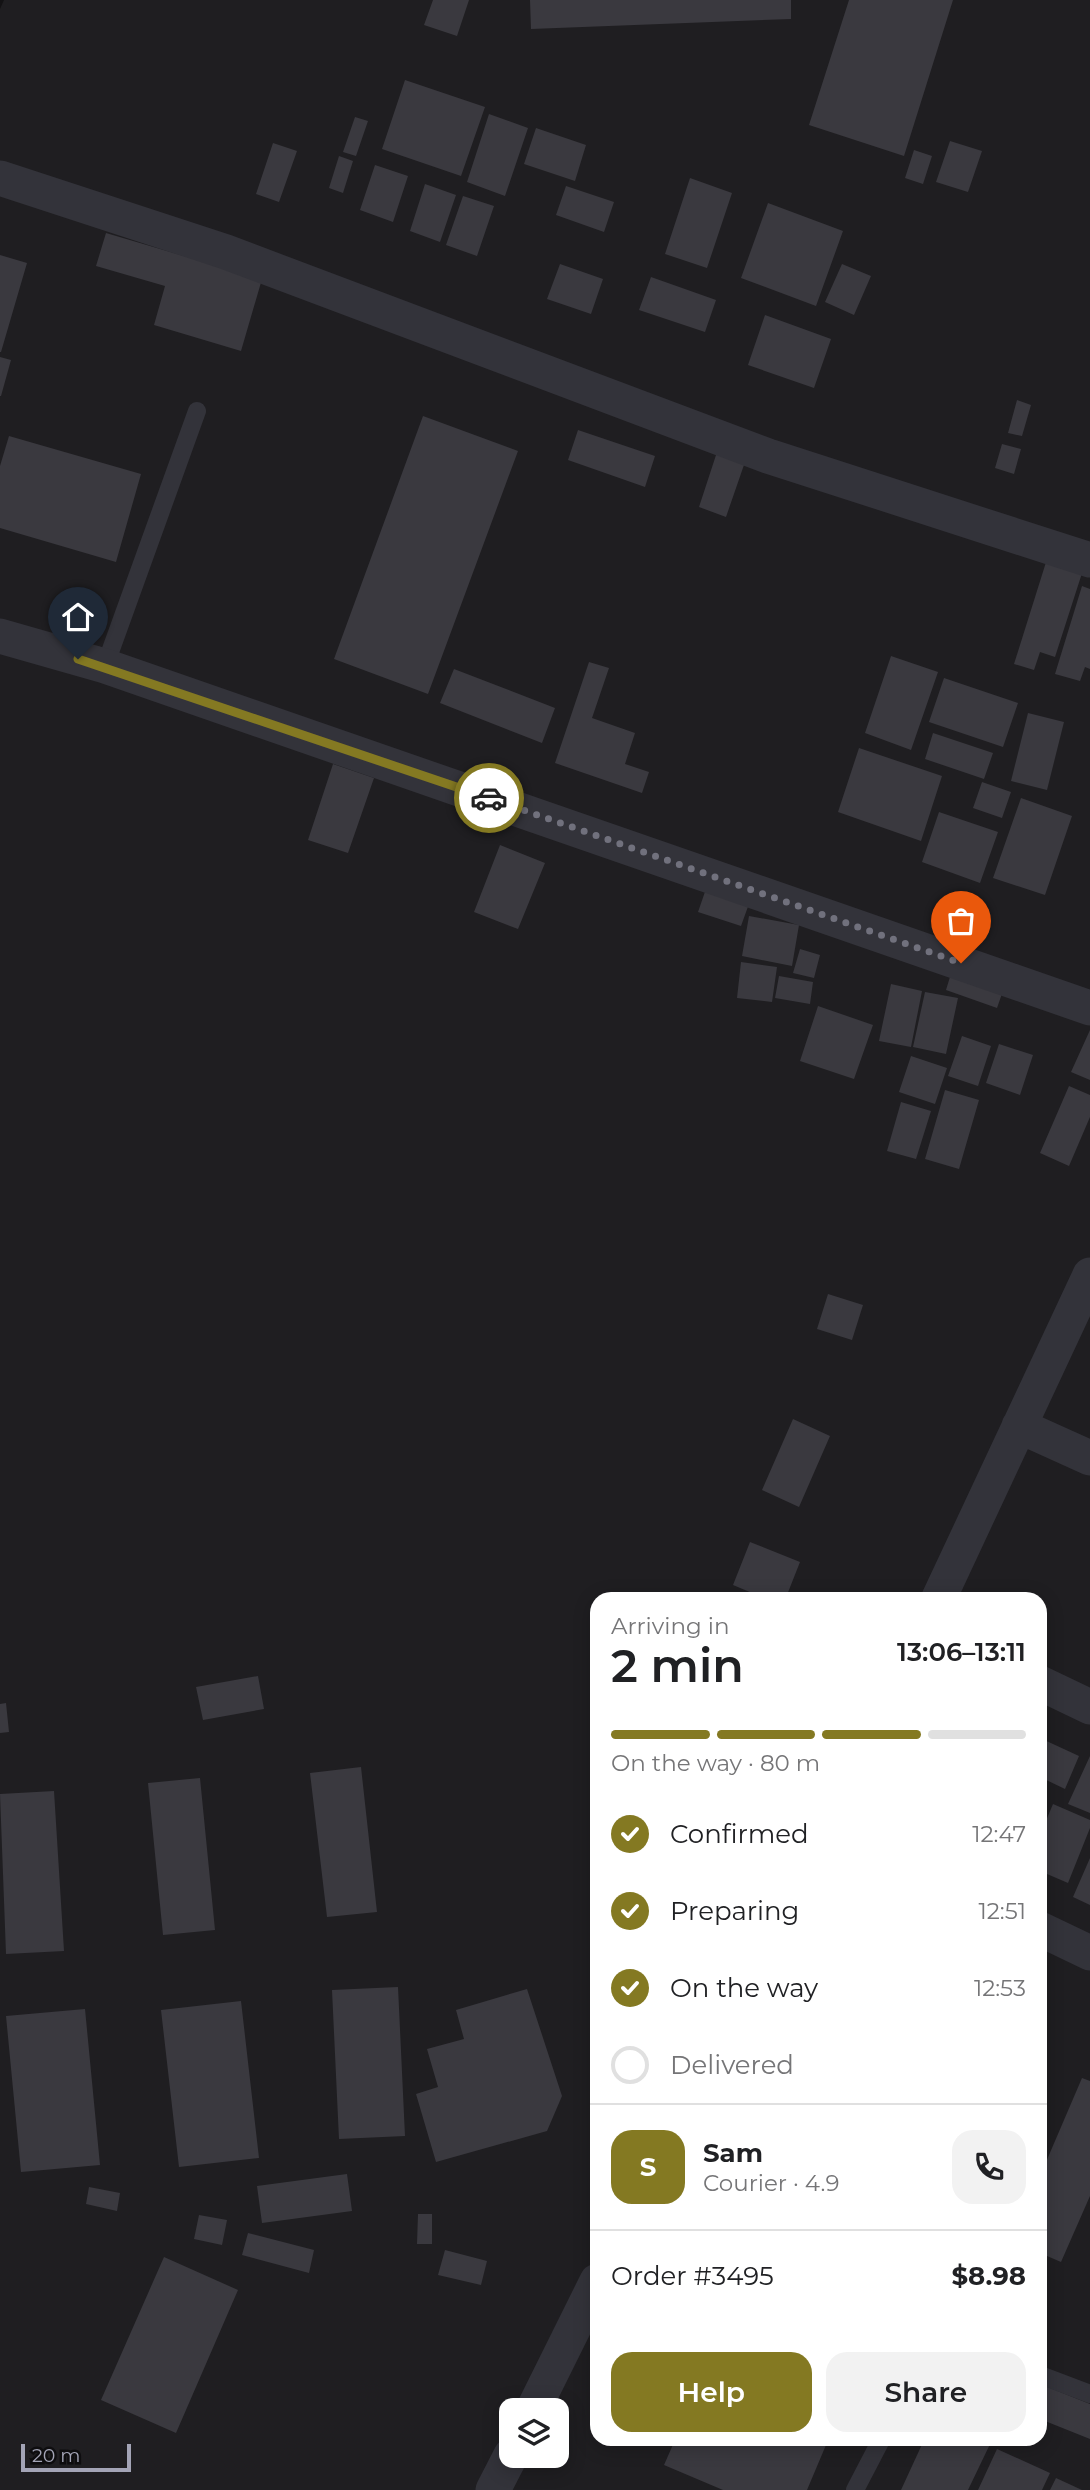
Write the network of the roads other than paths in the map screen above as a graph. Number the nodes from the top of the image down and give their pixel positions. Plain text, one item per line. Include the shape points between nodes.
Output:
1 (0, 178) edge
2 (197, 411) dead end
3 (1090, 560) edge
4 (0, 636) edge
5 (104, 666) junction
6 (1090, 1008) edge
7 (1088, 1285) edge
8 (1019, 1426) junction
9 (1090, 1458) edge
10 (941, 1592) edge
11 (1047, 1687) edge
12 (1090, 1707) edge
13 (1047, 1932) edge
14 (1090, 1953) edge
15 (590, 2295) edge
16 (1047, 2378) edge
17 (1090, 2394) edge
18 (539, 2398) edge
19 (878, 2446) edge
20 (505, 2468) edge
21 (494, 2490) edge
22 (855, 2490) edge

1 - 3 street via 226,252 768,456
2 - 5 lane
4 - 5 street
5 - 6 street
7 - 8 street
8 - 9 street
8 - 10 street
11 - 12 street
13 - 14 street
15 - 18 street
16 - 17 lane
19 - 22 lane
20 - 21 street

